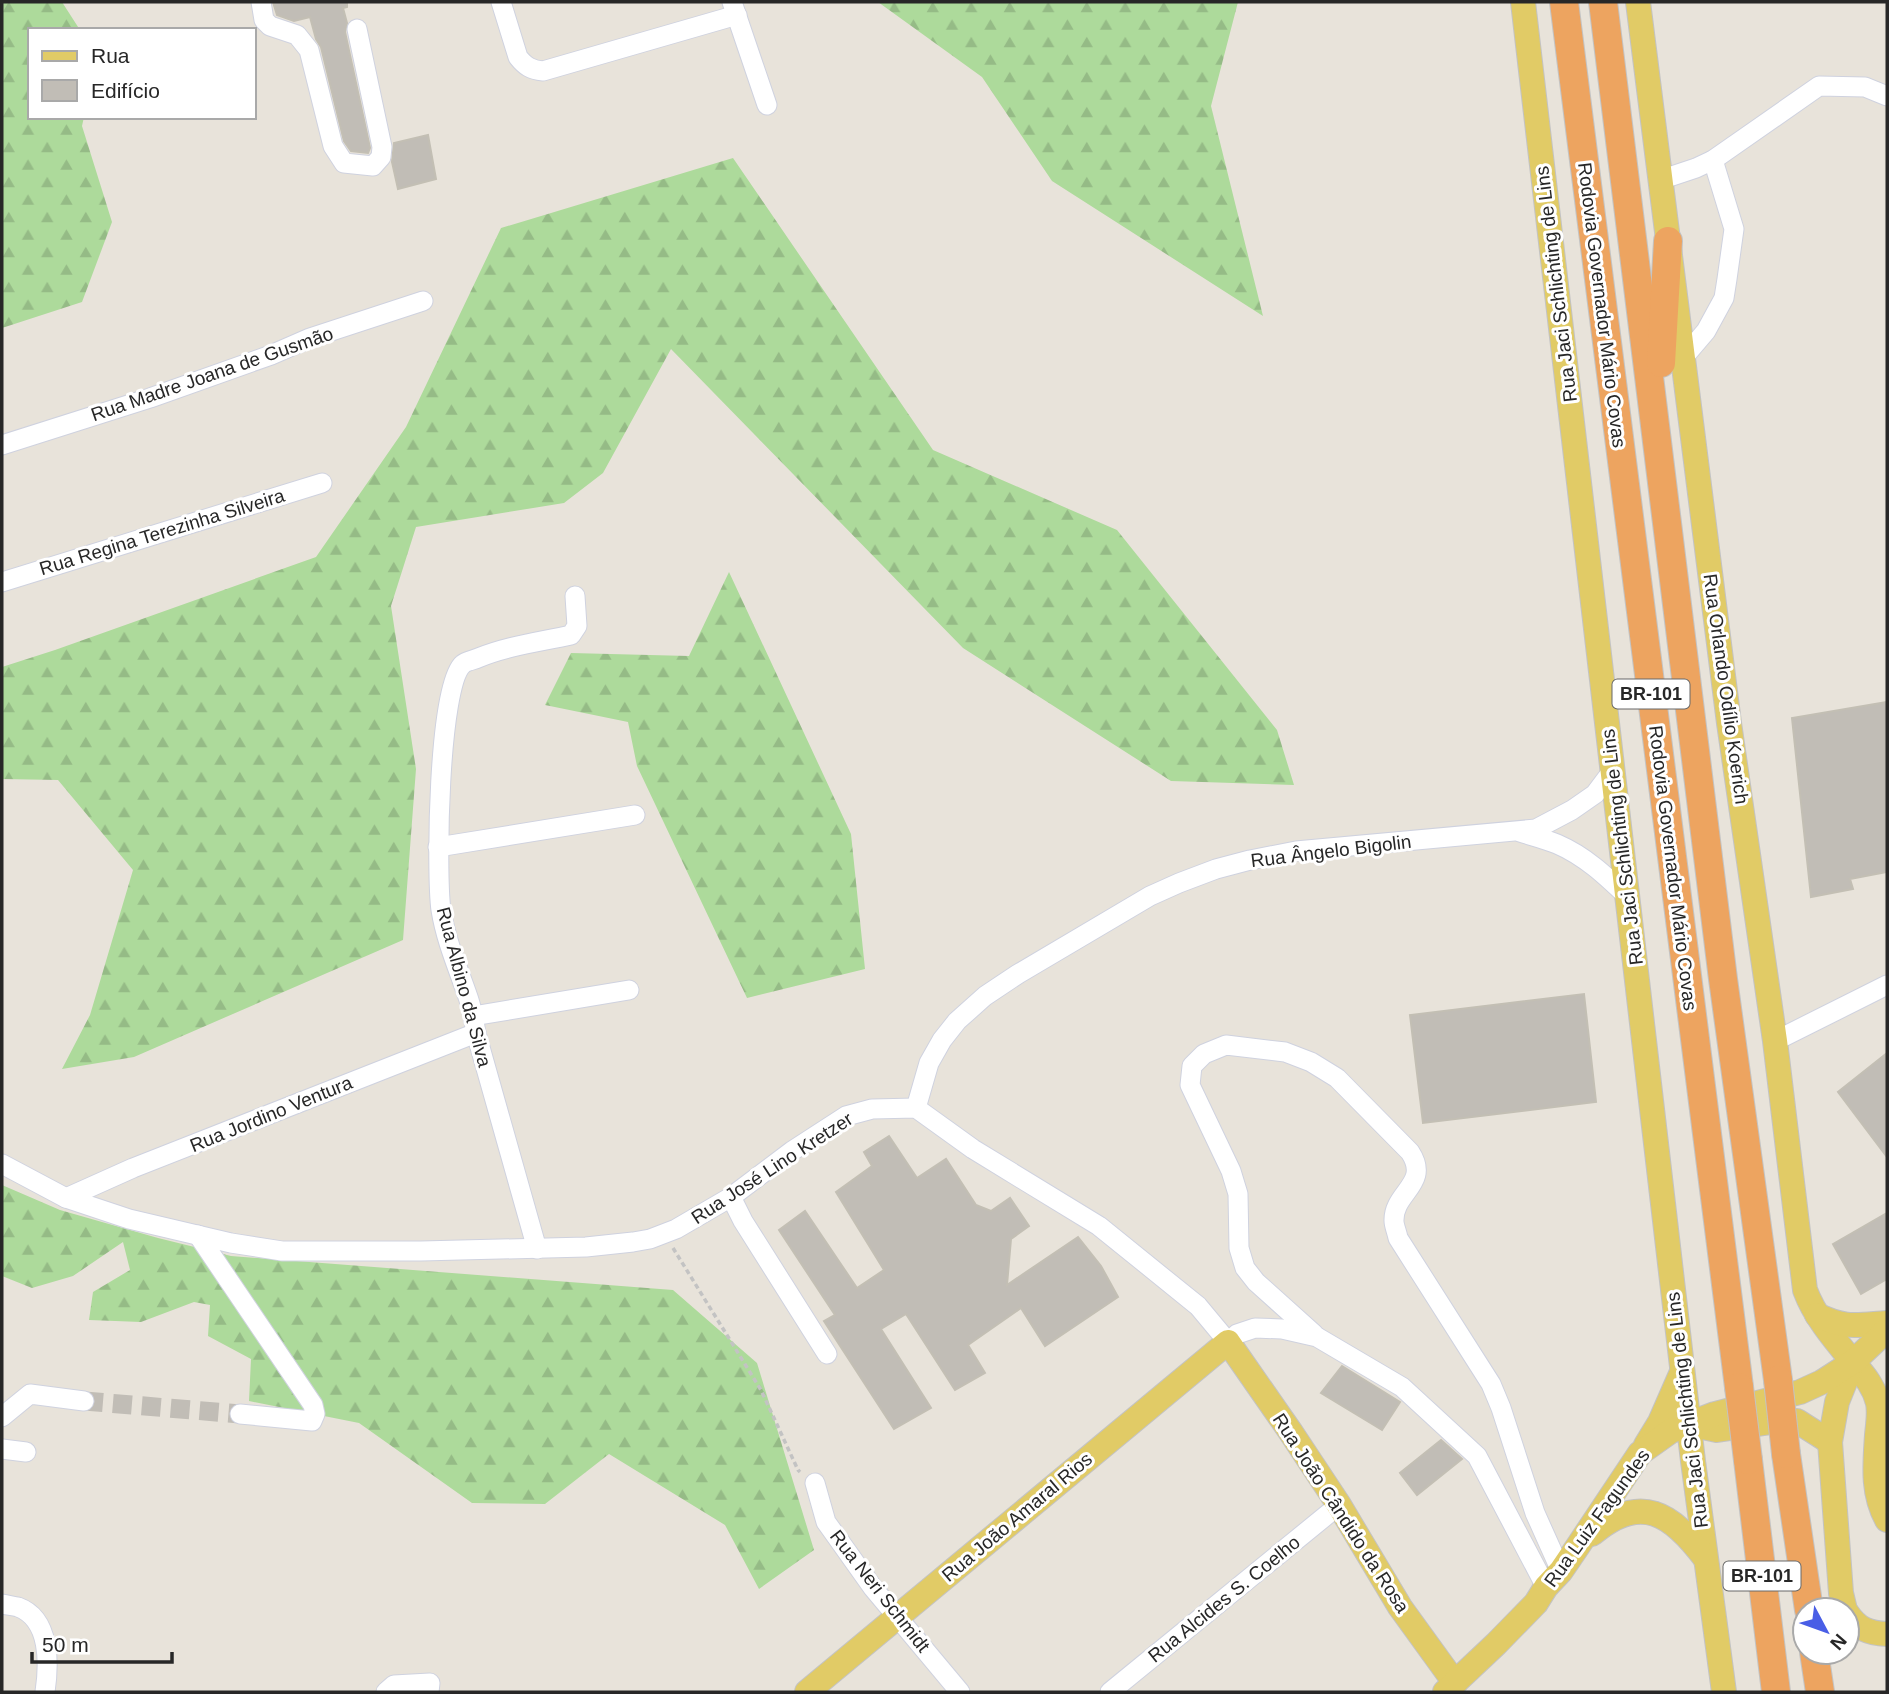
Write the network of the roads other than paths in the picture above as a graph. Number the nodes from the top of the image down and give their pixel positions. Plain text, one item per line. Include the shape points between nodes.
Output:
1 (261, 2) edge
2 (501, 2) edge
3 (1522, 2) edge
4 (1564, 2) edge
5 (1603, 2) edge
6 (1638, 2) edge
7 (734, 9) edge
8 (357, 29) dead end
9 (1887, 96) edge
10 (767, 105) dead end
11 (1713, 160) junction
12 (1660, 180) junction
13 (1668, 241) junction
14 (422, 302) dead end
15 (1683, 358) junction
16 (1657, 435) junction
17 (2, 445) edge
18 (322, 484) dead end
19 (2, 582) edge
20 (575, 596) dead end
21 (1613, 770) junction
22 (635, 815) dead end
23 (1515, 831) junction
24 (438, 847) junction
25 (1628, 897) junction
26 (1887, 985) edge
27 (629, 990) dead end
28 (475, 1024) junction
29 (1776, 1041) junction
30 (916, 1108) junction
31 (2, 1164) edge
32 (731, 1197) junction
33 (66, 1198) junction
34 (198, 1235) junction
35 (537, 1249) junction
36 (1816, 1314) junction
37 (1887, 1323) edge
38 (1887, 1330) edge
39 (1317, 1336) junction
40 (1228, 1342) junction
41 (827, 1354) dead end
42 (1853, 1362) junction
43 (1682, 1370) junction
44 (84, 1401) tunnel mouth
45 (240, 1414) tunnel mouth
46 (2, 1417) edge
47 (1689, 1424) junction
48 (1830, 1442) junction
49 (2, 1449) edge
50 (26, 1452) dead end
51 (1640, 1453) junction
52 (815, 1483) road end
53 (1339, 1506) junction
54 (1887, 1520) edge
55 (1578, 1546) junction
56 (1705, 1558) junction
57 (1553, 1579) junction
58 (1807, 1596) edge
59 (1842, 1596) edge
60 (2, 1604) edge
61 (898, 1617) junction
62 (1861, 1628) edge
63 (1887, 1634) edge
64 (1816, 1666) edge
65 (1450, 1688) edge
66 (45, 1692) edge
67 (386, 1692) edge
68 (429, 1692) edge
69 (807, 1692) edge
70 (960, 1692) edge
71 (1110, 1692) edge
72 (1724, 1692) edge
73 (1776, 1692) edge
74 (1820, 1692) edge

1 - 8 street via 264,20 297,35 309,50 333,146 344,163 373,166 381,158 382,147
2 - 7 street via 518,57 532,70 543,71
3 - 21 main road, Rua Jaci Schlichting de Lins
4 - 73 highway, Rodovia Governador Mário Covas / BR-101, bridge
5 - 16 highway, Rodovia Governador Mário Covas / BR-101
6 - 12 main road, Rua Orlando Odílio Koerich
7 - 10 street
9 - 11 street via 1865,87 1819,86
11 - 12 street
11 - 15 street via 1734,229 1727,279 1724,298 1706,331
12 - 13 main road, Rua Orlando Odílio Koerich
13 - 15 main road, Rua Orlando Odílio Koerich
13 - 16 highway
14 - 17 street, Rua Madre Joana de Gusmão
15 - 29 main road, Rua Orlando Odílio Koerich via 1729,723
16 - 58 highway, Rodovia Governador Mário Covas / BR-101, bridge via 1723,979
18 - 19 street, Rua Regina Terezinha Silveira
20 - 24 street, Rua Albino da Silva via 577,626 570,635 495,651 463,664 454,677 439,797
21 - 23 street, Rua Ângelo Bigolin via 1595,794 1572,810 1536,829
21 - 25 main road, Rua Jaci Schlichting de Lins
22 - 24 street
23 - 25 street via 1579,856
23 - 30 street, Rua Ângelo Bigolin via 1296,851 1216,869 1169,887 985,996 942,1041 929,1063
24 - 28 street, Rua Albino da Silva via 441,912
25 - 43 main road, Rua Jaci Schlichting de Lins
26 - 29 street
27 - 28 street, Rua Jordino Ventura
28 - 33 street, Rua Jordino Ventura
28 - 35 street, Rua Albino da Silva
29 - 36 main road, Rua Orlando Odílio Koerich via 1805,1290
30 - 32 street, Rua José Lino Kretzer via 872,1109 846,1116
30 - 40 street via 973,1149 1099,1226 1198,1306
31 - 33 street, Rua José Lino Kretzer
32 - 35 street, Rua José Lino Kretzer via 664,1234 633,1242
32 - 41 street
33 - 34 street, Rua José Lino Kretzer
34 - 35 street, Rua José Lino Kretzer via 282,1251
34 - 45 street via 315,1414 312,1421
36 - 37 main road via 1835,1324
36 - 42 main road, Rua Orlando Odílio Koerich
38 - 42 main road, Rua Luiz Fagundes
39 - 40 street via 1255,1328
39 - 57 street via 1402,1387 1477,1456
39 - 57 street via 1245,1268 1239,1248 1238,1194 1191,1085 1192,1066 1204,1054 1226,1045 1285,1052 1337,1078 1416,1162 1417,1173 1393,1223 1501,1408
40 - 53 main road, Rua João Cândido da Rosa
40 - 61 main road, Rua João Amaral Rios
42 - 47 main road, Rua Luiz Fagundes via 1800,1392
42 - 48 main road via 1837,1402
42 - 54 main road, Rua Orlando Odílio Koerich via 1874,1391 1878,1405 1875,1489
43 - 47 main road, Rua Jaci Schlichting de Lins
43 - 51 main road via 1660,1422
44 - 46 street via 30,1394
47 - 48 main road via 1717,1430 1797,1422
47 - 51 main road, Rua Luiz Fagundes
47 - 56 main road, Rua Jaci Schlichting de Lins
48 - 59 main road
49 - 50 street
51 - 55 main road, Rua Luiz Fagundes
52 - 61 street, Rua Neri Schmidt via 826,1522
53 - 65 main road, Rua João Cândido da Rosa
53 - 71 street, Rua Alcides S. Coelho
55 - 56 main road via 1604,1524 1639,1511 1676,1524
55 - 57 main road, Rua Luiz Fagundes
56 - 72 main road, Rua Jaci Schlichting de Lins
57 - 65 main road, Rua Luiz Fagundes via 1519,1622
60 - 66 street via 31,1615 43,1632
61 - 69 main road, Rua João Amaral Rios
61 - 70 street, Rua Neri Schmidt
62 - 63 main road
64 - 74 highway
67 - 68 street via 394,1685 430,1683

